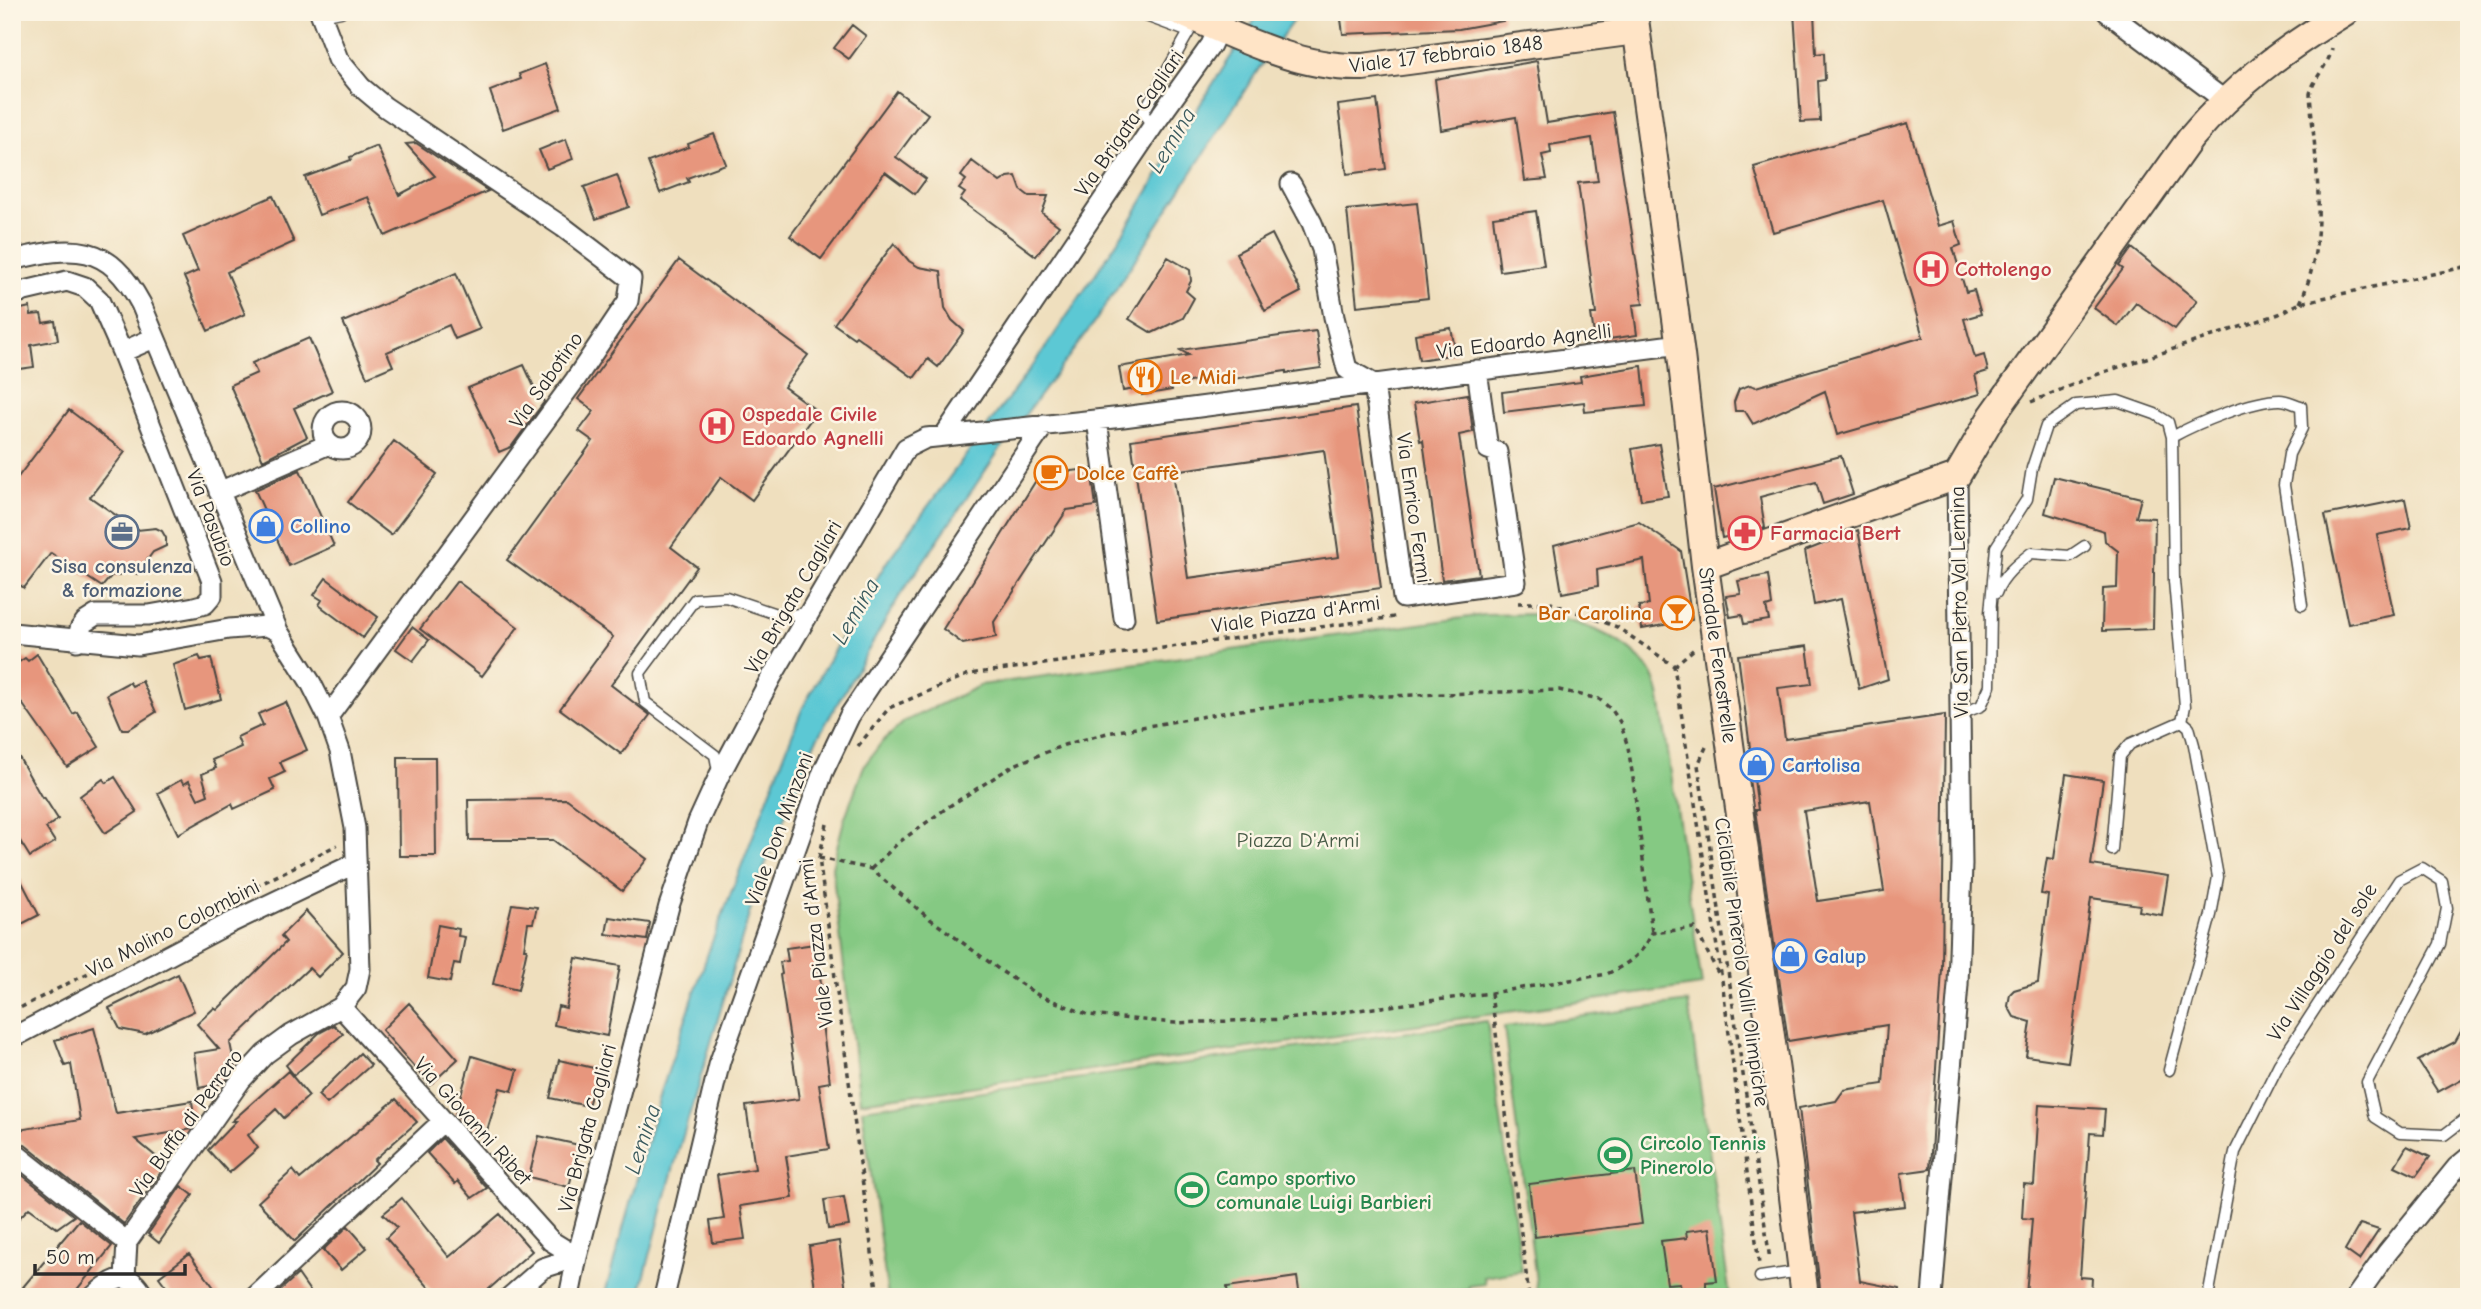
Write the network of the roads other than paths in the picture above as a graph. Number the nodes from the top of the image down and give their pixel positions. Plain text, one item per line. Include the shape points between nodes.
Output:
1 (1135, 12) edge
2 (1180, 12) edge
3 (2107, 12) edge
4 (2344, 12) edge
5 (327, 13) edge
6 (1635, 22) edge
7 (1226, 25) edge
8 (2224, 100) junction
9 (1153, 126) junction
10 (1291, 184) dead end
11 (12, 260) edge
12 (12, 294) edge
13 (155, 338) junction
14 (1680, 344) junction
15 (122, 352) junction
16 (1477, 370) junction
17 (1374, 384) junction
18 (1097, 420) junction
19 (1044, 425) junction
20 (944, 436) junction
21 (2172, 437) junction
22 (328, 444) dead end
23 (1957, 476) junction
24 (219, 492) junction
25 (2085, 546) dead end
26 (1705, 566) junction
27 (2302, 605) dead end
28 (809, 613) junction
29 (1990, 613) junction
30 (1124, 618) dead end
31 (278, 631) junction
32 (12, 633) edge
33 (77, 641) junction
34 (1960, 714) junction
35 (328, 717) junction
36 (2182, 721) junction
37 (719, 776) junction
38 (2112, 850) dead end
39 (356, 863) junction
40 (341, 1007) junction
41 (12, 1038) edge
42 (2169, 1070) dead end
43 (2469, 1116) edge
44 (442, 1122) junction
45 (12, 1151) edge
46 (2469, 1157) edge
47 (127, 1242) junction
48 (577, 1257) junction
49 (1760, 1277) road end
50 (125, 1278) junction
51 (1804, 1284) edge
52 (93, 1297) edge
53 (144, 1297) edge
54 (255, 1297) edge
55 (510, 1297) edge
56 (569, 1297) edge
57 (664, 1297) edge
58 (1932, 1297) edge
59 (2208, 1297) edge
60 (2356, 1297) edge

1 - 9 lane via 1189,32 1143,113
2 - 7 street, Viale 17 febbraio 1848
3 - 8 street
4 - 8 street, Via San Pietro Val Lemina via 2262,67
5 - 35 street, Via Sabotino via 338,59 361,87 631,279 628,301 575,380
6 - 7 street, Viale 17 febbraio 1848 via 1343,68 1284,55
6 - 14 street, Stradale Fenestrelle
7 - 9 street, Via Brigata Cagliari
8 - 23 street, Via San Pietro Val Lemina via 2190,139 1992,416
9 - 20 street, Via Brigata Cagliari
10 - 17 street via 1322,249 1347,369
11 - 13 street, Via Pasubio via 52,250 78,250 99,259 131,285
12 - 15 street, Via Pasubio via 60,281 77,283 99,300
13 - 15 street
13 - 24 street, Via Pasubio
14 - 16 street, Via Edoardo Agnelli
14 - 26 street, Stradale Fenestrelle
15 - 33 street, Via Pasubio via 212,581 212,596 205,604 149,615 96,615 85,622
16 - 17 street, Via Edoardo Agnelli
16 - 17 street, Via Enrico Fermi via 1488,449 1497,452 1516,582 1403,607
17 - 18 street, Via Edoardo Agnelli
18 - 19 street, Via Edoardo Agnelli
18 - 30 street
19 - 20 street, Via Edoardo Agnelli
19 - 57 street, Viale Don Minzoni via 850,715 823,772 720,1062
20 - 28 street, Via Brigata Cagliari via 926,438 906,448
21 - 27 lane via 2199,422 2267,401 2301,406 2302,428 2288,454 2284,485
21 - 29 lane via 2168,422 2118,401 2076,405 2046,426 2027,499 1996,547
21 - 36 lane via 2174,581 2185,684
22 - 24 street
23 - 26 street
23 - 34 street, Via San Pietro Val Lemina
24 - 31 street, Via Pasubio
25 - 29 lane via 2070,556 2031,553 1999,583
26 - 51 street, Stradale Fenestrelle
28 - 37 street, Via Brigata Cagliari
28 - 37 lane via 782,616 726,597 695,599 640,673 645,702 715,755
29 - 34 lane via 1990,686 1981,706
31 - 33 street via 267,626 229,629 138,645
31 - 35 street, Via Pasubio
32 - 33 street
34 - 58 street, Via San Pietro Val Lemina via 1958,985
35 - 39 street via 351,795
36 - 38 lane via 2130,744 2120,756
36 - 42 lane via 2189,727 2194,745 2218,877
37 - 48 street, Via Brigata Cagliari via 669,906
39 - 40 street via 360,969 356,988
39 - 41 street, Via Molino Colombini via 228,924
40 - 44 street, Via Giovanni Ribet
40 - 47 street, Via Buffa di Perrero via 291,1035 257,1062
43 - 59 lane, Via Villaggio del sole via 2444,1135 2400,1133 2375,1117 2367,1082 2440,944 2447,908 2442,881 2422,868 2399,880 2279,1063 2235,1152
44 - 48 street, Via Giovanni Ribet via 551,1241
44 - 54 street
45 - 47 street
46 - 60 street via 2387,1253
47 - 50 street
48 - 55 street via 543,1268
48 - 56 street, Via Brigata Cagliari
49 - 51 lane via 1772,1275
50 - 52 street via 106,1284
50 - 53 street via 139,1287

